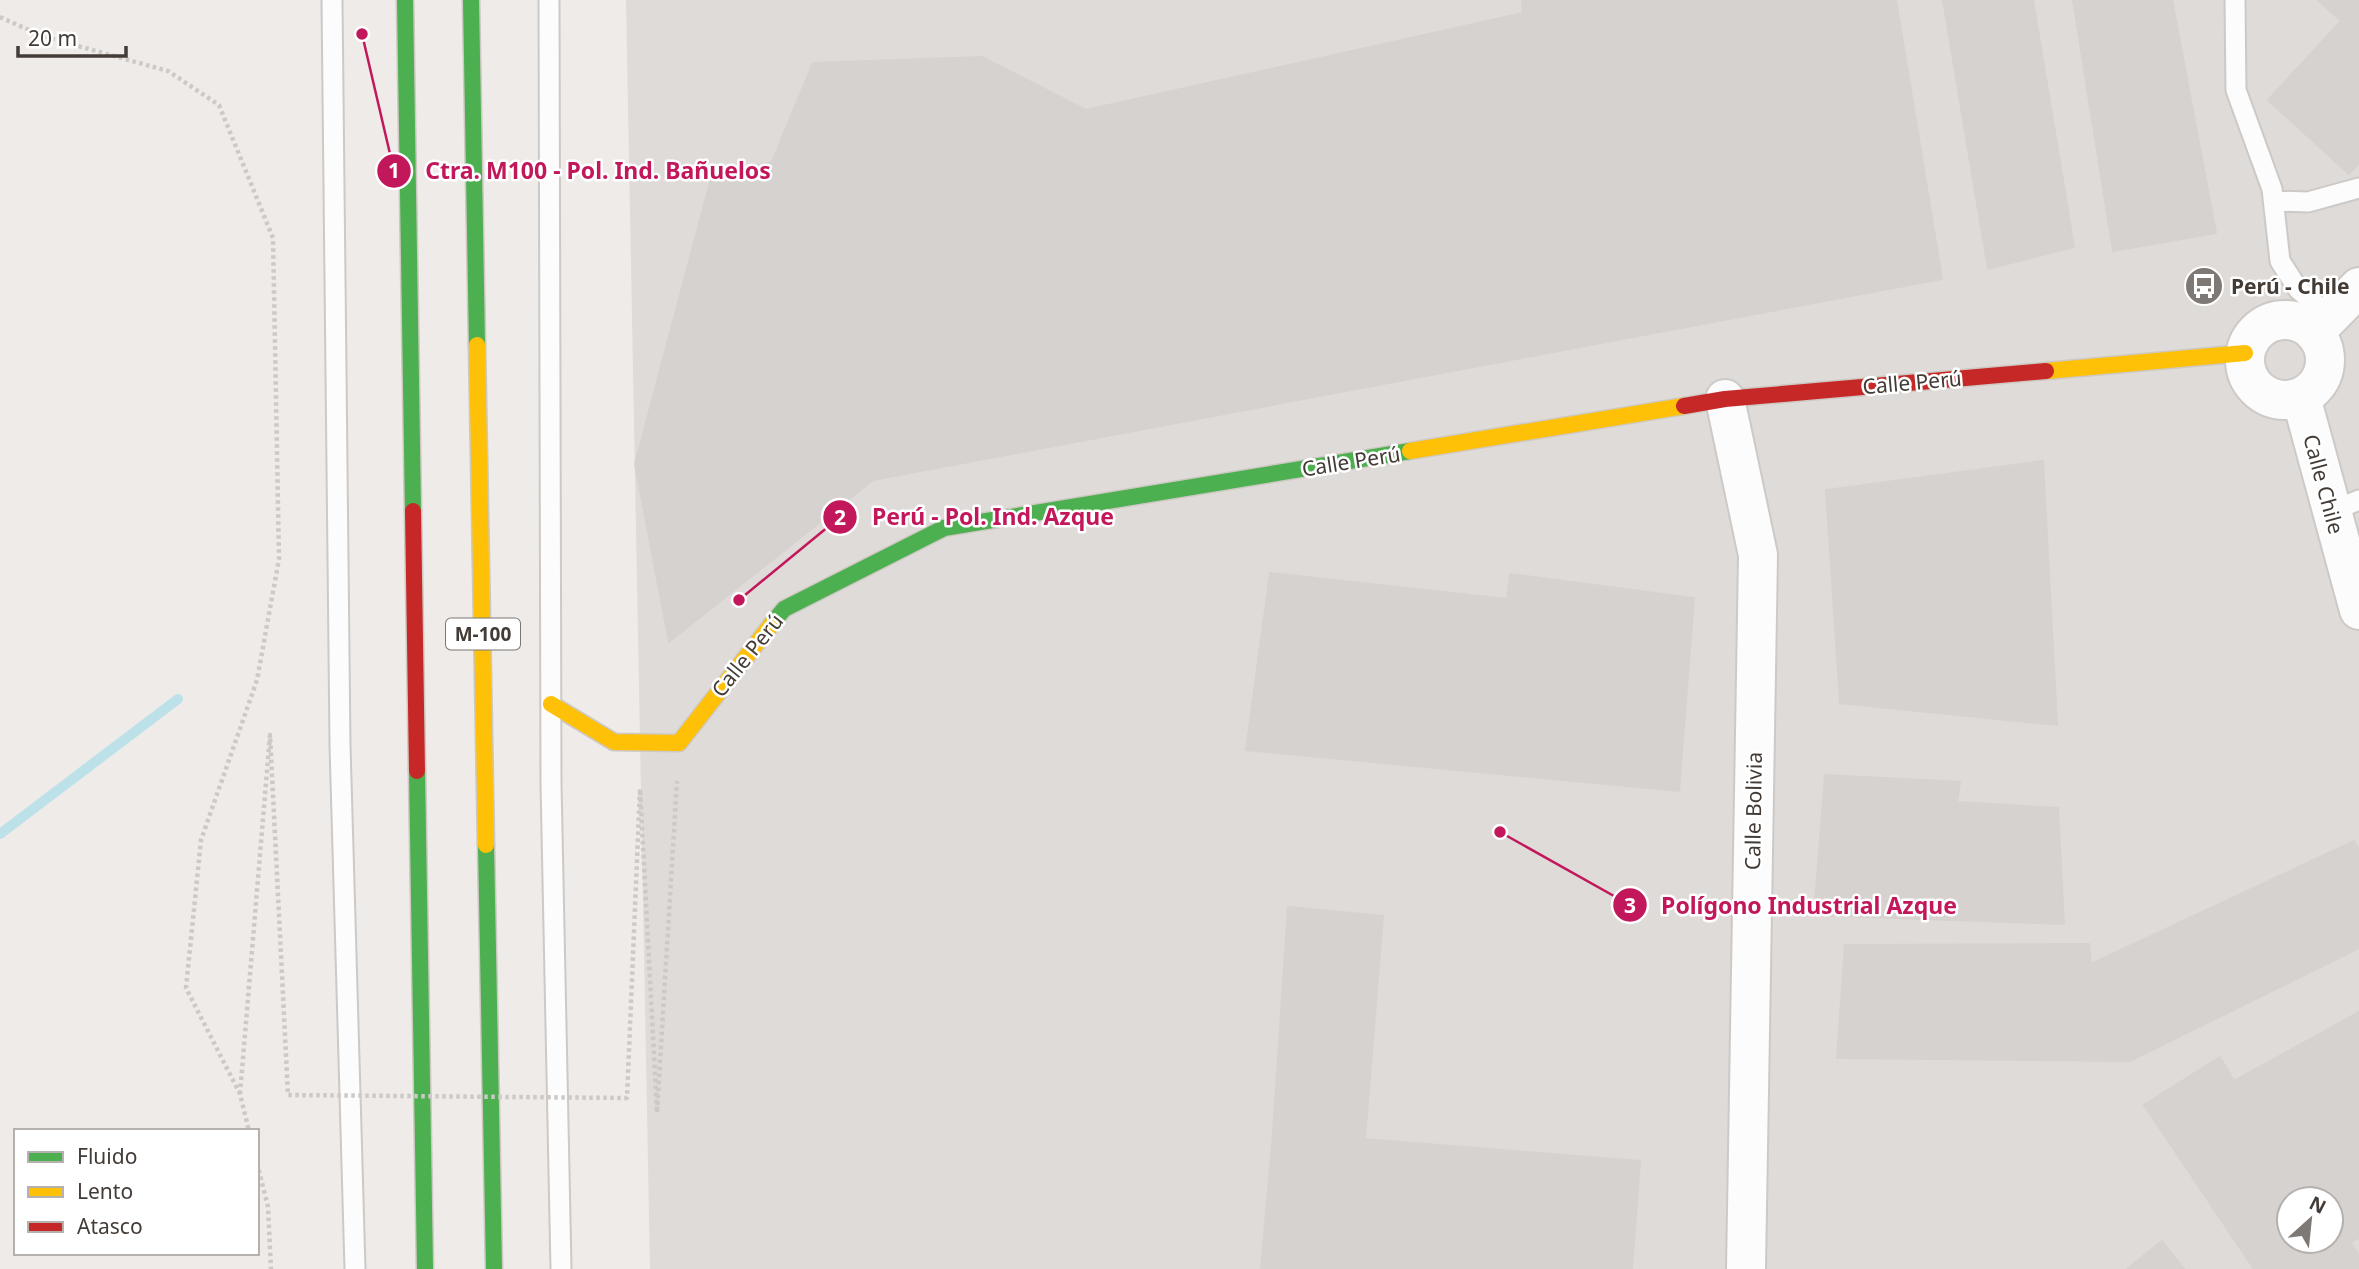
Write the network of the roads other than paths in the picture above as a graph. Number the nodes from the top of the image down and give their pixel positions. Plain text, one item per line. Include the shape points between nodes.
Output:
1 (332, 0) edge
2 (405, 0) edge
3 (471, 0) edge
4 (549, 0) edge
5 (2235, 0) edge
6 (2359, 188) edge
7 (2274, 201) junction
8 (2359, 287) edge
9 (2323, 324) junction
10 (2245, 354) junction
11 (2301, 397) junction
12 (1725, 399) junction
13 (2345, 506) edge
14 (2359, 610) edge
15 (551, 704) junction
16 (355, 1269) edge
17 (425, 1269) edge
18 (494, 1269) edge
19 (561, 1269) edge
20 (1746, 1269) edge

1 - 16 lane via 340,745
2 - 17 main road
3 - 18 main road, M-100
4 - 15 lane
5 - 7 lane via 2236,90
6 - 7 lane via 2308,202
7 - 9 lane via 2280,261 2298,289 2323,312
8 - 9 street
9 - 10 street via 2270,323 2258,330
9 - 11 street via 2325,366 2321,379
10 - 11 street via 2248,378 2265,395 2289,400
10 - 12 main road, Calle Perú
11 - 13 street, Calle Chile
12 - 15 main road, Calle Perú via 944,528 784,609 680,743 614,742
12 - 20 street, Calle Bolivia via 1758,555
13 - 14 street, Calle Chile
15 - 19 lane

